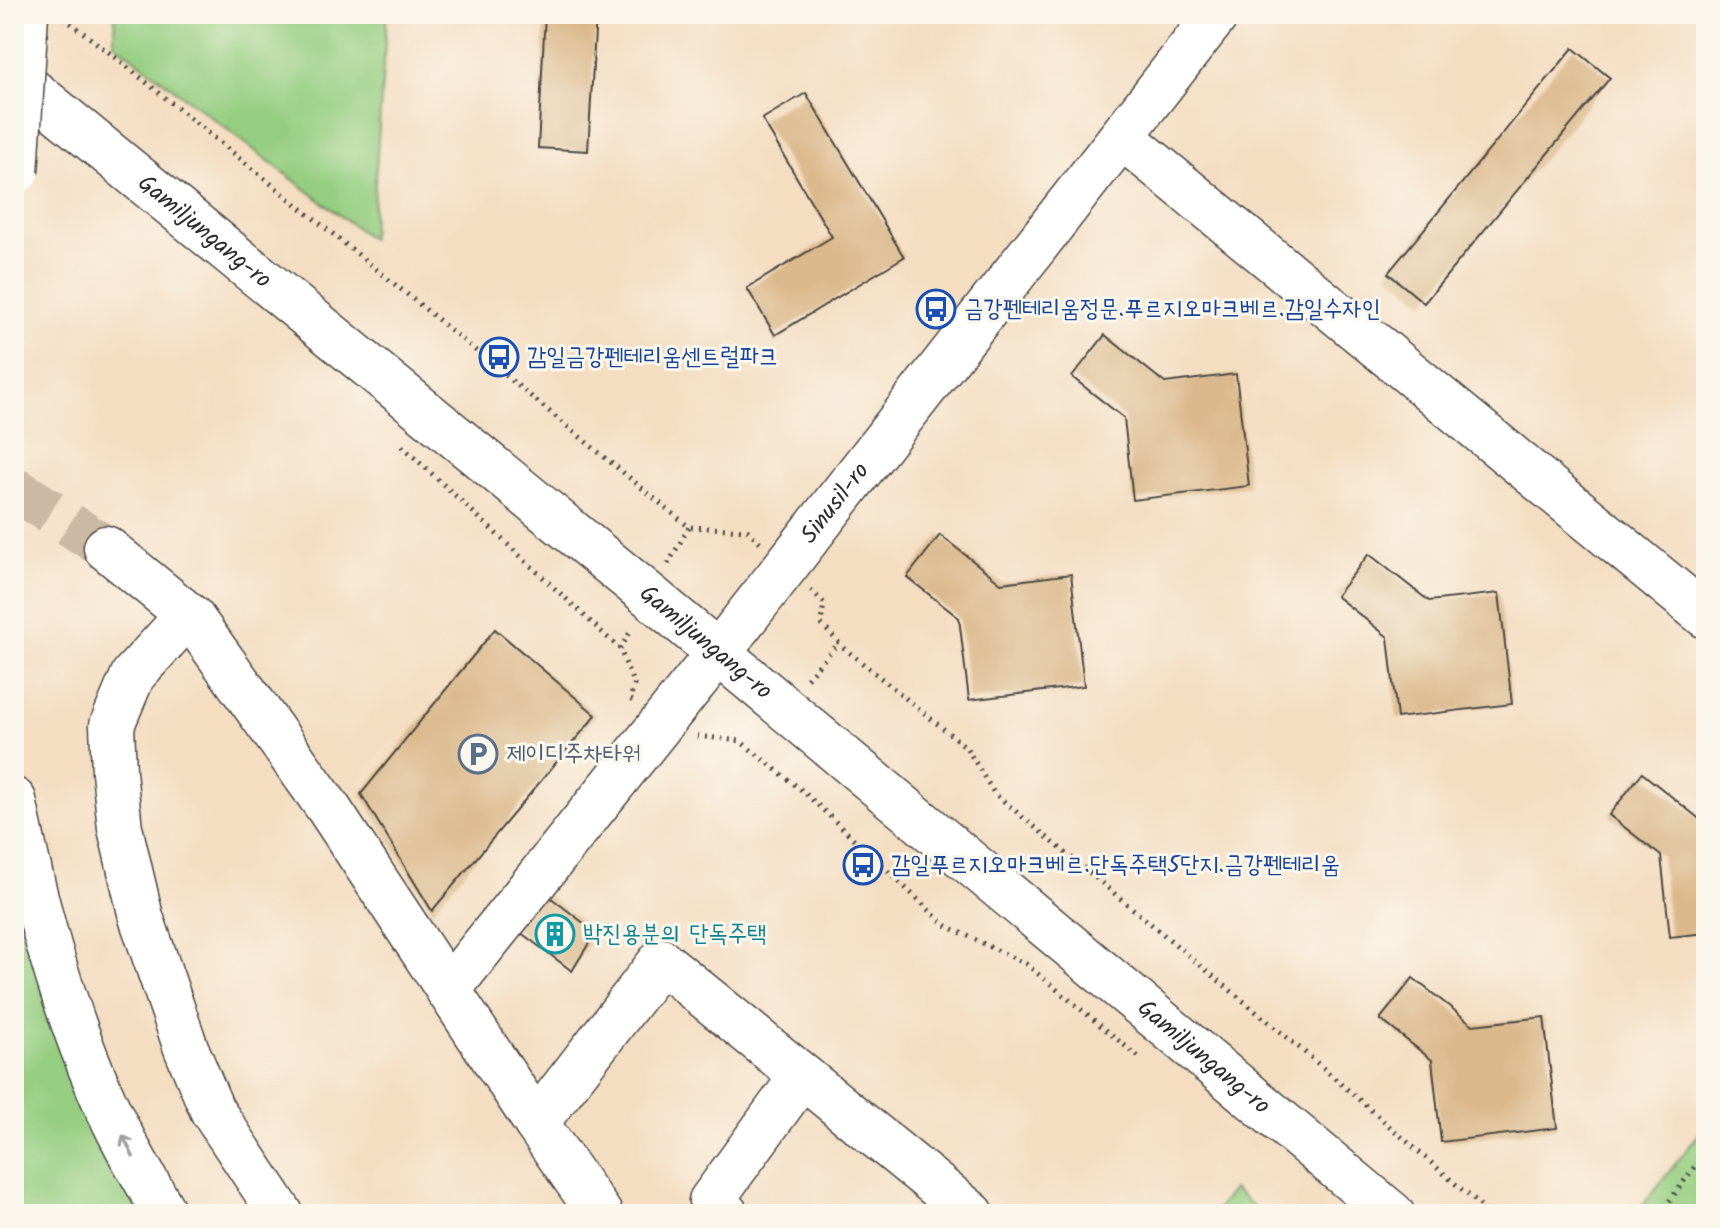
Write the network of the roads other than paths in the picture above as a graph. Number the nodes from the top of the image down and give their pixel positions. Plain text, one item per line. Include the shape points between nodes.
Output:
1 (26, 14) edge
2 (1217, 14) edge
3 (14, 76) edge
4 (1122, 137) junction
5 (15, 181) edge
6 (106, 548) tunnel mouth
7 (1706, 616) edge
8 (192, 618) junction
9 (718, 653) junction
10 (14, 800) edge
11 (448, 990) junction
12 (802, 1076) junction
13 (536, 1123) junction
14 (165, 1214) edge
15 (281, 1214) edge
16 (600, 1214) edge
17 (726, 1214) edge
18 (972, 1214) edge
19 (1392, 1214) edge

1 - 5 main road, bridge
2 - 4 main road, Sinusil-ro
3 - 9 main road, Gamiljungang-ro
4 - 7 main road
4 - 9 main road, Sinusil-ro
6 - 8 main road
8 - 11 main road via 329,809
8 - 15 main road via 133,675 112,725 120,828 141,917 186,1048 212,1110
9 - 11 main road, Sinusil-ro
9 - 19 main road, Gamiljungang-ro
14 -> 10 main road via 100,1091 65,1001
11 - 13 main road
12 - 13 main road via 661,961
12 - 17 main road via 711,1201
12 - 18 main road
13 - 16 main road

